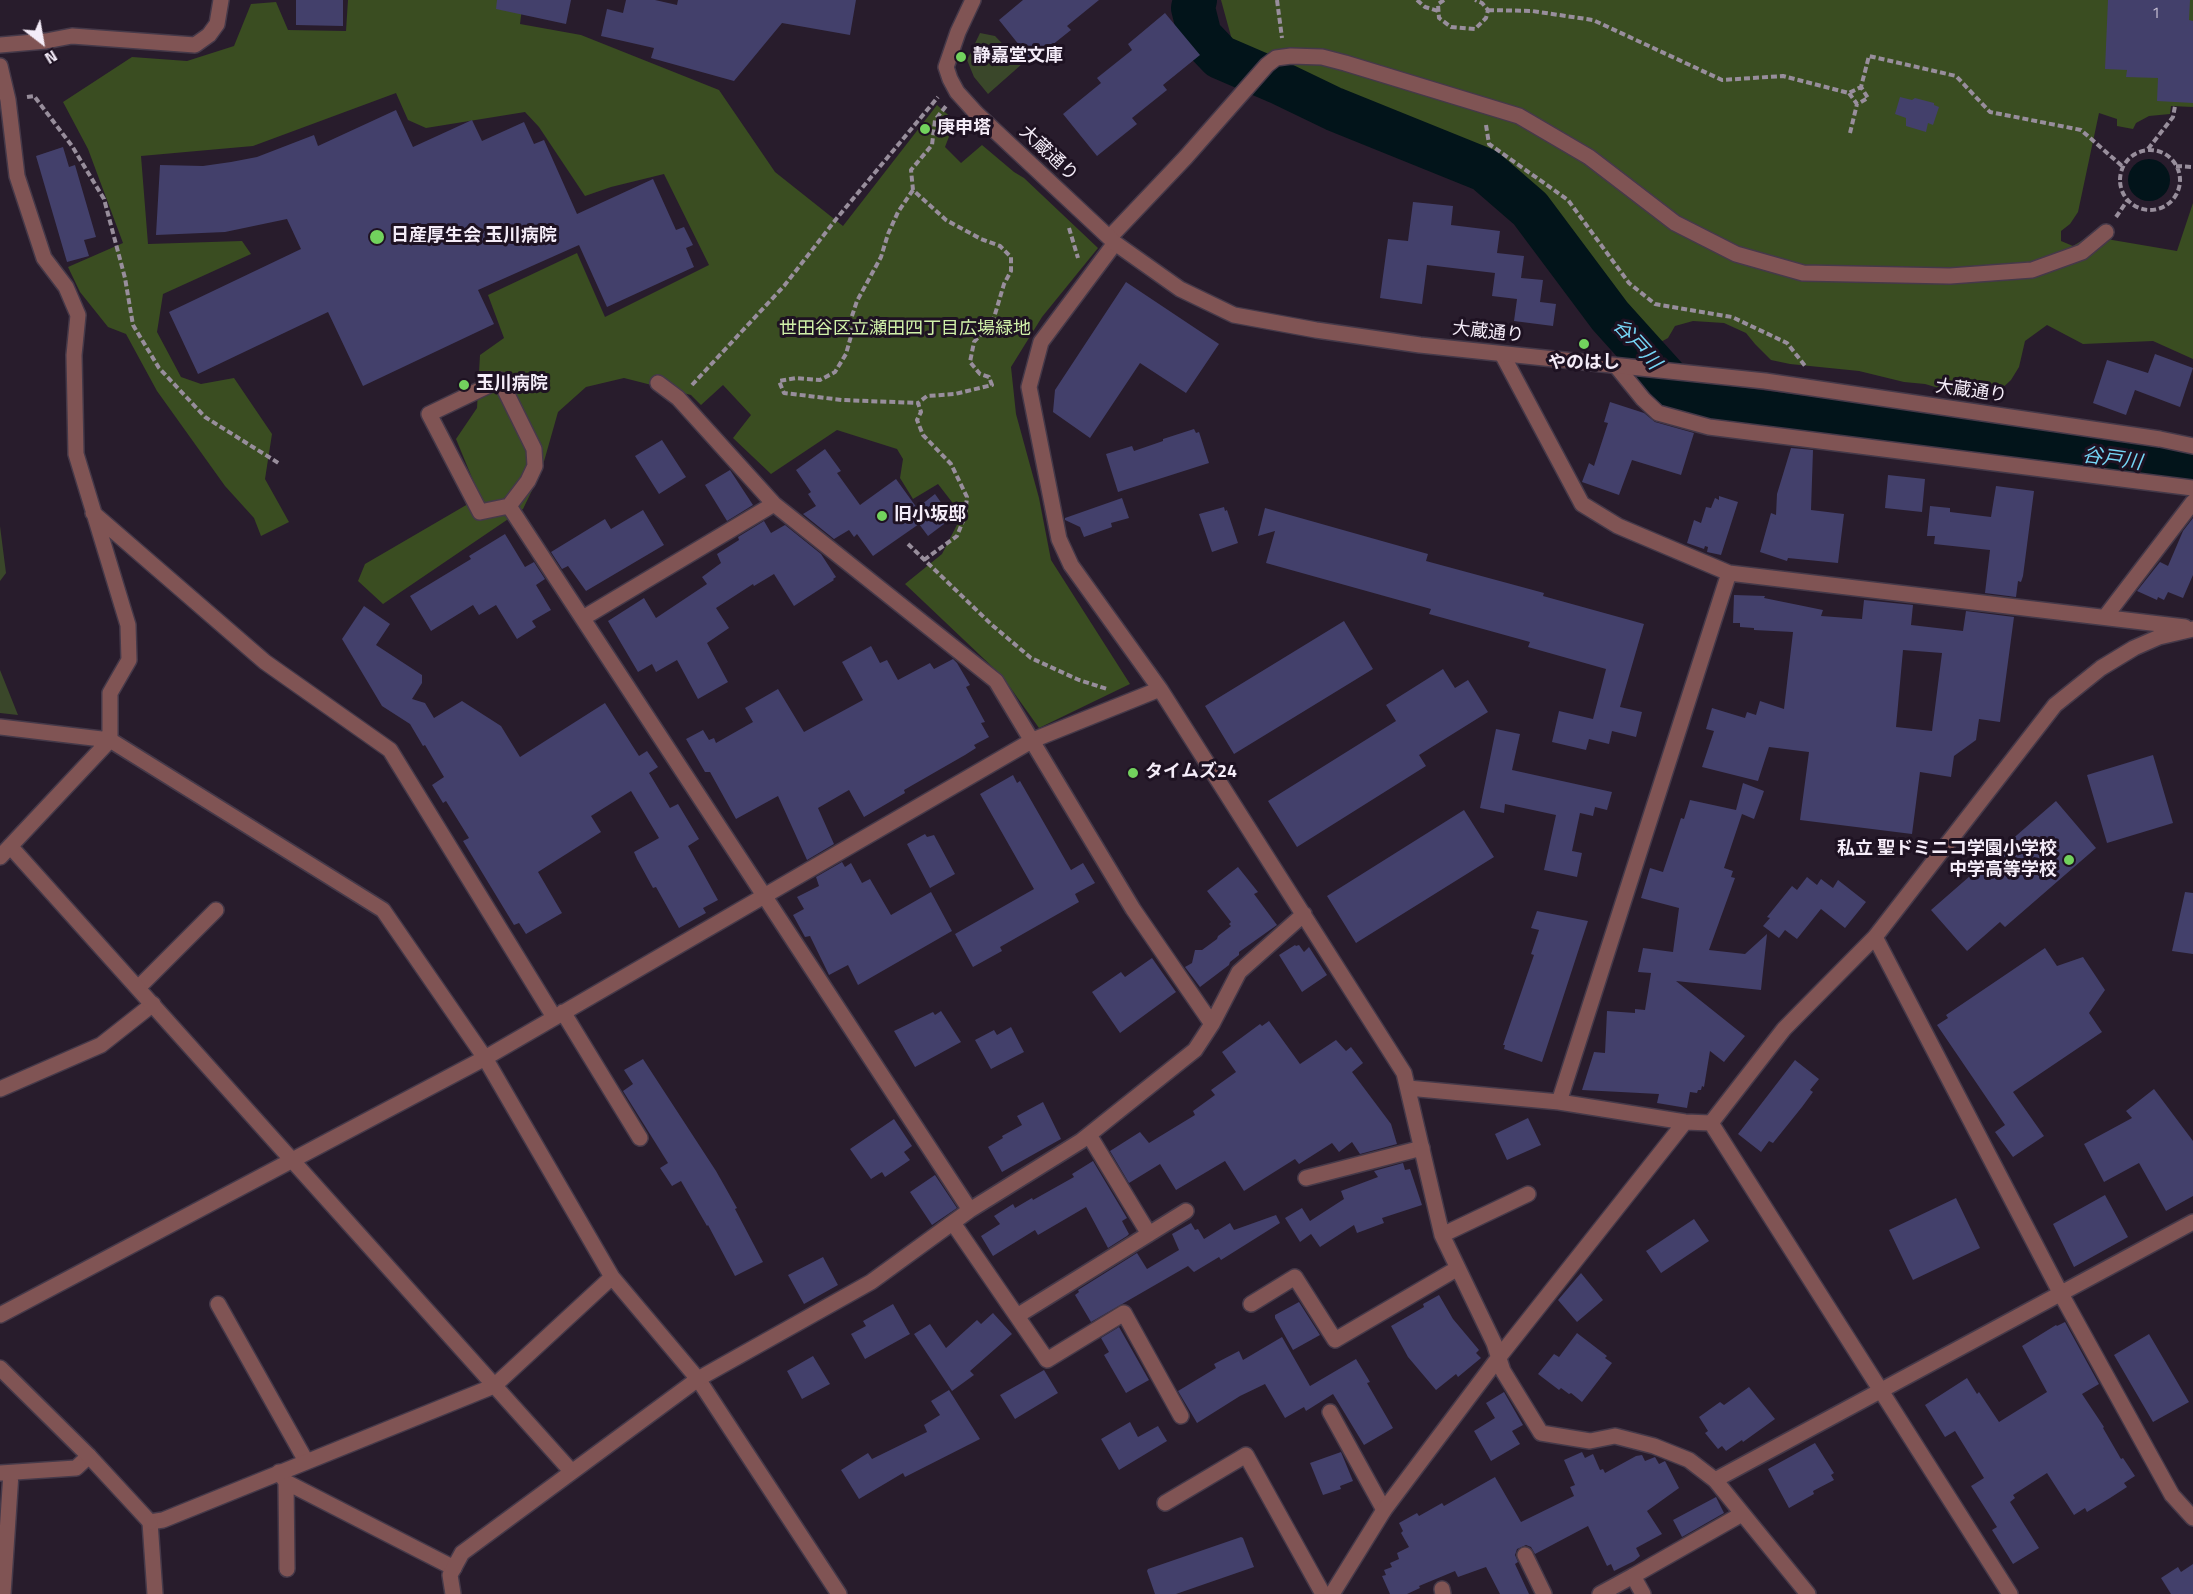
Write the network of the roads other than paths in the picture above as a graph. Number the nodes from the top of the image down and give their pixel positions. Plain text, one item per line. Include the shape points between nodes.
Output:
1 (221, 0) edge
2 (973, 0) edge
3 (0, 45) edge
4 (0, 66) edge
5 (2106, 232) dead end
6 (1112, 240) junction
7 (1502, 354) junction
8 (1617, 367) junction
9 (658, 383) dead end
10 (2193, 446) edge
11 (2193, 488) edge
12 (2193, 502) edge
13 (774, 504) junction
14 (509, 506) junction
15 (93, 513) junction
16 (1729, 573) junction
17 (2105, 617) junction
18 (584, 618) junction
19 (2193, 628) edge
20 (1161, 690) junction
21 (0, 727) edge
22 (110, 740) junction
23 (1034, 740) junction
24 (5, 852) edge
25 (765, 896) junction
26 (216, 910) dead end
27 (1304, 914) junction
28 (1875, 937) junction
29 (138, 988) junction
30 (153, 1005) junction
31 (558, 1014) junction
32 (1212, 1024) junction
33 (485, 1058) junction
34 (1408, 1088) junction
35 (0, 1089) edge
36 (1559, 1102) junction
37 (1685, 1122) junction
38 (1712, 1124) junction
39 (1089, 1135) junction
40 (639, 1138) dead end
41 (1422, 1148) junction
42 (292, 1161) junction
43 (1306, 1178) dead end
44 (1528, 1194) dead end
45 (970, 1210) junction
46 (1186, 1211) dead end
47 (2193, 1222) edge
48 (953, 1223) junction
49 (1149, 1234) junction
50 (1442, 1235) junction
51 (1458, 1268) junction
52 (612, 1277) junction
53 (2061, 1294) junction
54 (218, 1304) dead end
55 (1251, 1304) dead end
56 (0, 1315) edge
57 (1017, 1316) junction
58 (1499, 1357) junction
59 (0, 1368) edge
60 (698, 1378) junction
61 (494, 1386) junction
62 (1881, 1389) junction
63 (1330, 1412) dead end
64 (1180, 1416) dead end
65 (88, 1456) junction
66 (306, 1461) junction
67 (572, 1472) junction
68 (5, 1473) edge
69 (283, 1477) junction
70 (1714, 1480) junction
71 (1165, 1503) dead end
72 (1384, 1510) junction
73 (1742, 1514) junction
74 (2193, 1518) edge
75 (150, 1522) junction
76 (1525, 1555) dead end
77 (454, 1568) junction
78 (287, 1569) dead end
79 (1633, 1576) junction
80 (3, 1594) edge
81 (154, 1594) edge
82 (453, 1594) edge
83 (839, 1594) edge
84 (1323, 1594) edge
85 (1332, 1594) edge
86 (1544, 1594) edge
87 (1600, 1594) edge
88 (1643, 1594) edge
89 (1808, 1594) edge
90 (2010, 1594) edge

1 - 3 street via 217,24 195,45 72,36
2 - 6 street, 大蔵通り via 945,67 950,80 976,113
4 - 15 street via 17,176 44,258 66,287 78,315 76,454
5 - 6 street via 2082,252 2032,270 1950,276 1803,273 1736,254 1675,223 1589,157 1519,116 1322,57 1285,57 1267,65
6 - 7 street, 大蔵通り via 1180,289 1234,315 1316,330
6 - 20 street via 1041,342 1029,387 1059,539 1083,583
7 - 8 street, 大蔵通り
7 - 16 street via 1582,504 1618,526
8 - 10 street, 大蔵通り via 1766,381
8 - 11 street via 1658,412 1709,427
9 - 13 street via 678,398
12 - 17 street
13 - 18 street
13 - 23 street via 996,681
14 - 14 street via 480,512 429,414 500,380 534,449 535,466
14 - 18 street
15 - 22 street via 128,625 129,660 111,693
15 - 31 street via 265,662 390,750
16 - 17 street
16 - 36 street
17 - 19 street
18 - 25 street
19 - 28 street via 2134,648 2101,668 2055,705
20 - 23 street
20 - 27 street
21 - 22 street
22 - 24 street
22 - 33 street via 383,910
23 - 25 street
23 - 32 street via 1133,909
24 - 29 street
25 - 31 street
25 - 45 street
26 - 29 street
27 - 32 street via 1239,972
27 - 34 street via 1404,1073
28 - 38 street via 1784,1029
28 - 53 street
29 - 30 street
30 - 35 street via 100,1045
30 - 42 street
31 - 33 street
31 - 40 street
32 - 39 street via 1195,1050
33 - 42 street
33 - 52 street
34 - 36 street
34 - 41 street
36 - 37 street
37 - 38 street
37 - 58 street
38 - 62 street
39 - 45 street
39 - 49 street
41 - 43 street
41 - 50 street
42 - 56 street
42 - 61 street
44 - 50 street
45 - 48 street
46 - 49 street
47 - 53 street
48 - 57 street
48 - 60 street via 871,1282
49 - 57 street
50 - 51 street
51 - 55 street via 1335,1340 1295,1276
51 - 58 street
52 - 60 street
52 - 61 street
53 - 62 street
53 - 74 street via 2172,1494
54 - 66 street
57 - 64 street via 1047,1360 1124,1313
58 - 70 street via 1503,1371 1541,1433 1590,1441 1615,1436 1654,1446 1689,1460
58 - 72 street
59 - 65 street
60 - 67 street
60 - 83 street
61 - 66 street
61 - 67 street
62 - 70 street
62 - 90 street
63 - 72 street
65 - 68 street via 76,1468
65 - 75 street
66 - 69 street
67 - 77 street via 462,1553
68 - 80 street
69 - 75 street
69 - 77 street
69 - 78 street
70 - 73 street
71 - 84 street via 1245,1455
72 - 85 street
73 - 79 street
73 - 89 street
75 - 81 street
76 - 86 street
77 - 82 street via 450,1575
79 - 87 street
79 - 88 street

